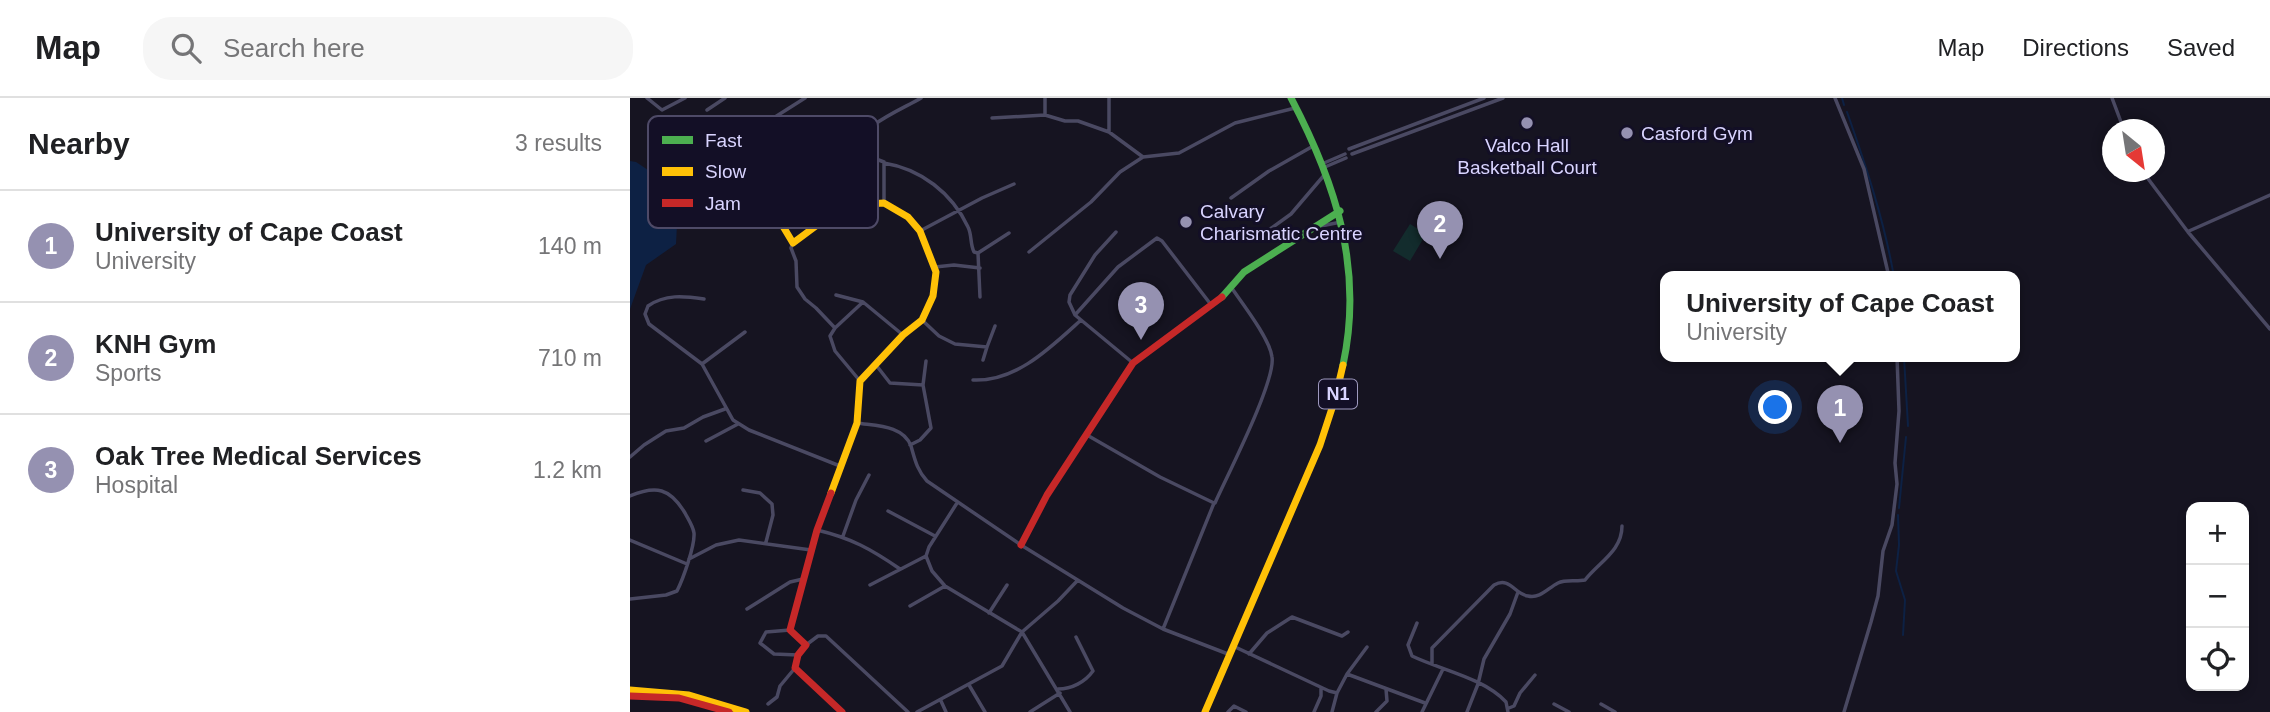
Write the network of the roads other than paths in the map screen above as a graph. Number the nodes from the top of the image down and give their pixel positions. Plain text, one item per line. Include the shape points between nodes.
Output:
1 (647, 98) edge
2 (685, 98) edge
3 (725, 98) edge
4 (805, 98) edge
5 (921, 98) edge
6 (1045, 98) edge
7 (1109, 98) edge
8 (1291, 98) edge
9 (1483, 98) edge
10 (1503, 98) edge
11 (1835, 98) edge
12 (2112, 98) edge
13 (1297, 108) junction
14 (707, 110) dead end
15 (1045, 115) junction
16 (778, 116) edge
17 (992, 118) dead end
18 (2120, 119) edge
19 (878, 123) edge
20 (1109, 132) junction
21 (1318, 149) junction
22 (1349, 149) dead end
23 (1352, 155) dead end
24 (1345, 156) dead end
25 (1143, 157) junction
26 (878, 160) edge
27 (884, 163) junction
28 (1328, 167) junction
29 (2150, 182) edge
30 (1014, 184) dead end
31 (2270, 195) edge
32 (1231, 198) dead end
33 (884, 202) junction
34 (878, 203) edge
35 (959, 210) junction
36 (1340, 211) junction
37 (1343, 222) junction
38 (1318, 226) junction
39 (784, 228) edge
40 (813, 228) edge
41 (920, 231) junction
42 (1116, 232) dead end
43 (1266, 232) dead end
44 (2188, 232) junction
45 (1009, 233) dead end
46 (793, 243) junction
47 (1029, 251) dead end
48 (978, 253) junction
49 (935, 267) junction
50 (979, 268) junction
51 (1888, 271) edge
52 (1231, 287) junction
53 (836, 295) dead end
54 (980, 297) dead end
55 (704, 299) dead end
56 (863, 302) junction
57 (1212, 306) junction
58 (1075, 315) junction
59 (922, 320) junction
60 (1081, 320) junction
61 (995, 326) dead end
62 (835, 328) junction
63 (2270, 329) edge
64 (744, 332) dead end
65 (903, 335) junction
66 (986, 347) junction
67 (926, 360) dead end
68 (983, 360) dead end
69 (1897, 362) edge
70 (875, 363) junction
71 (1133, 363) junction
72 (702, 364) junction
73 (973, 380) dead end
74 (860, 381) junction
75 (923, 385) junction
76 (725, 409) junction
77 (857, 423) junction
78 (738, 424) junction
79 (1087, 435) junction
80 (706, 441) dead end
81 (910, 445) junction
82 (630, 457) edge
83 (840, 466) junction
84 (869, 475) dead end
85 (743, 490) dead end
86 (630, 496) edge
87 (957, 503) junction
88 (1214, 503) junction
89 (888, 512) dead end
90 (1622, 527) dead end
91 (817, 530) junction
92 (842, 536) junction
93 (935, 536) junction
94 (630, 540) edge
95 (766, 542) junction
96 (1021, 545) junction
97 (811, 550) junction
98 (926, 556) junction
99 (688, 561) junction
100 (900, 569) junction
101 (804, 579) junction
102 (1078, 580) junction
103 (870, 585) dead end
104 (1007, 585) dead end
105 (945, 586) junction
106 (1518, 592) junction
107 (630, 599) edge
108 (910, 606) dead end
109 (747, 609) dead end
110 (989, 613) junction
111 (1417, 623) dead end
112 (1163, 629) junction
113 (790, 630) junction
114 (1022, 632) junction
115 (1348, 632) dead end
116 (1076, 637) dead end
117 (806, 645) junction
118 (1234, 646) junction
119 (1367, 647) dead end
120 (1249, 654) junction
121 (798, 655) junction
122 (1230, 655) junction
123 (1432, 664) junction
124 (795, 668) junction
125 (1443, 669) junction
126 (1348, 674) junction
127 (1535, 675) dead end
128 (1478, 684) junction
129 (969, 685) junction
130 (1321, 688) junction
131 (1056, 689) junction
132 (1386, 689) junction
133 (630, 691) edge
134 (1060, 693) junction
135 (1337, 693) junction
136 (630, 696) edge
137 (940, 701) junction
138 (1425, 703) junction
139 (768, 704) dead end
140 (1554, 704) dead end
141 (1601, 704) dead end
142 (1508, 710) edge
143 (729, 712) edge
144 (746, 712) edge
145 (842, 712) edge
146 (908, 712) edge
147 (917, 712) edge
148 (946, 712) edge
149 (985, 712) edge
150 (1030, 712) edge
151 (1070, 712) edge
152 (1205, 712) edge
153 (1228, 712) edge
154 (1246, 712) edge
155 (1314, 712) edge
156 (1332, 712) edge
157 (1376, 712) edge
158 (1422, 712) edge
159 (1467, 712) edge
160 (1569, 712) edge
161 (1615, 712) edge
162 (1844, 712) edge

1 - 2 street via 662,110
3 - 14 street
4 - 16 street
5 - 19 street
6 - 15 street
7 - 20 street
8 - 13 main road, N1
9 - 22 street
10 - 23 street
11 - 51 street via 1864,169
12 - 18 street
13 - 21 main road, N1
13 - 25 street via 1235,123 1179,153
15 - 17 street
15 - 20 street
20 - 25 street
21 - 28 main road, N1
21 - 32 street via 1269,171
24 - 28 street
25 - 47 street
26 - 27 street
27 - 33 street
27 - 35 street via 929,180
28 - 36 main road, N1
28 - 43 street via 1292,214
29 - 44 street
30 - 35 street
31 - 44 street
33 - 34 main road
33 - 41 main road
35 - 41 street
35 - 48 street via 972,249
36 - 37 main road, N1
36 - 38 main road
37 - 38 street
37 - 118 main road, N1 via 1350,311 1341,382 1320,445
38 - 52 main road via 1249,268
39 - 46 main road
40 - 46 main road
41 - 49 main road
42 - 58 street via 1070,295
44 - 63 street
45 - 48 street
46 - 62 street via 796,287
48 - 50 street
49 - 50 street
49 - 59 main road via 933,296
50 - 54 street
52 - 57 main road
52 - 88 street via 1268,344 1272,367
53 - 56 street
55 - 72 street via 679,295 652,303 645,314 649,324
56 - 62 street
56 - 65 street
57 - 58 street via 1157,238 1118,267
57 - 71 main road
58 - 60 street
59 - 65 main road
59 - 66 street via 955,344
60 - 71 street
60 - 73 street via 1020,368 997,379
61 - 66 street
62 - 74 street via 830,341
64 - 72 street
65 - 70 main road
66 - 68 street
67 - 75 street
69 - 162 street via 1897,484 1892,525 1883,551 1878,596
70 - 74 main road
70 - 75 street via 890,383
71 - 79 main road
72 - 76 street
74 - 77 main road
75 - 81 street via 931,428
76 - 78 street
76 - 82 street via 666,431
77 - 81 street via 899,431
77 - 83 main road
78 - 80 street
78 - 83 street
79 - 88 street
79 - 96 main road
81 - 87 street via 920,473
83 - 91 main road
84 - 92 street
85 - 95 street via 760,493 772,504
86 - 99 street via 649,489 671,495 694,534
87 - 93 street
87 - 96 street
88 - 112 street
89 - 93 street
90 - 106 street via 1617,547 1585,580 1562,581 1531,597
91 - 92 street
91 - 97 main road
92 - 100 street
93 - 98 street
94 - 99 street
95 - 97 street
95 - 99 street via 724,543
96 - 102 street
97 - 101 main road
98 - 100 street
98 - 105 street
99 - 107 street via 677,590
100 - 103 street
101 - 109 street via 790,582
101 - 113 main road
102 - 112 street
102 - 114 street
104 - 110 street
105 - 108 street
105 - 110 street
106 - 123 street via 1506,582 1494,585 1432,648
106 - 128 street via 1484,659
110 - 114 street
111 - 123 street via 1409,651
112 - 122 street
113 - 117 main road
113 - 121 street via 766,632 760,643 774,654
114 - 129 street via 1002,666
114 - 131 street
115 - 120 street via 1334,634 1292,617 1267,633
116 - 131 street via 1093,671 1071,688
117 - 121 main road
117 - 146 street via 826,636
118 - 120 street
118 - 122 main road, N1
119 - 126 street
120 - 130 street
121 - 124 main road
122 - 152 main road, N1
123 - 125 street
124 - 139 street
124 - 145 main road
125 - 128 street
125 - 138 street
126 - 132 street
126 - 135 street
127 - 142 street
128 - 142 street via 1501,696
128 - 159 street
129 - 137 street
129 - 149 street
130 - 135 street
130 - 155 street
131 - 134 street
132 - 138 street
132 - 157 street via 1387,701
133 - 144 main road via 676,691
134 - 150 street
134 - 151 street
135 - 156 street
136 - 143 main road via 679,698
137 - 147 street
137 - 148 street
138 - 158 street
140 - 160 street
141 - 161 street
153 - 154 street via 1234,706

